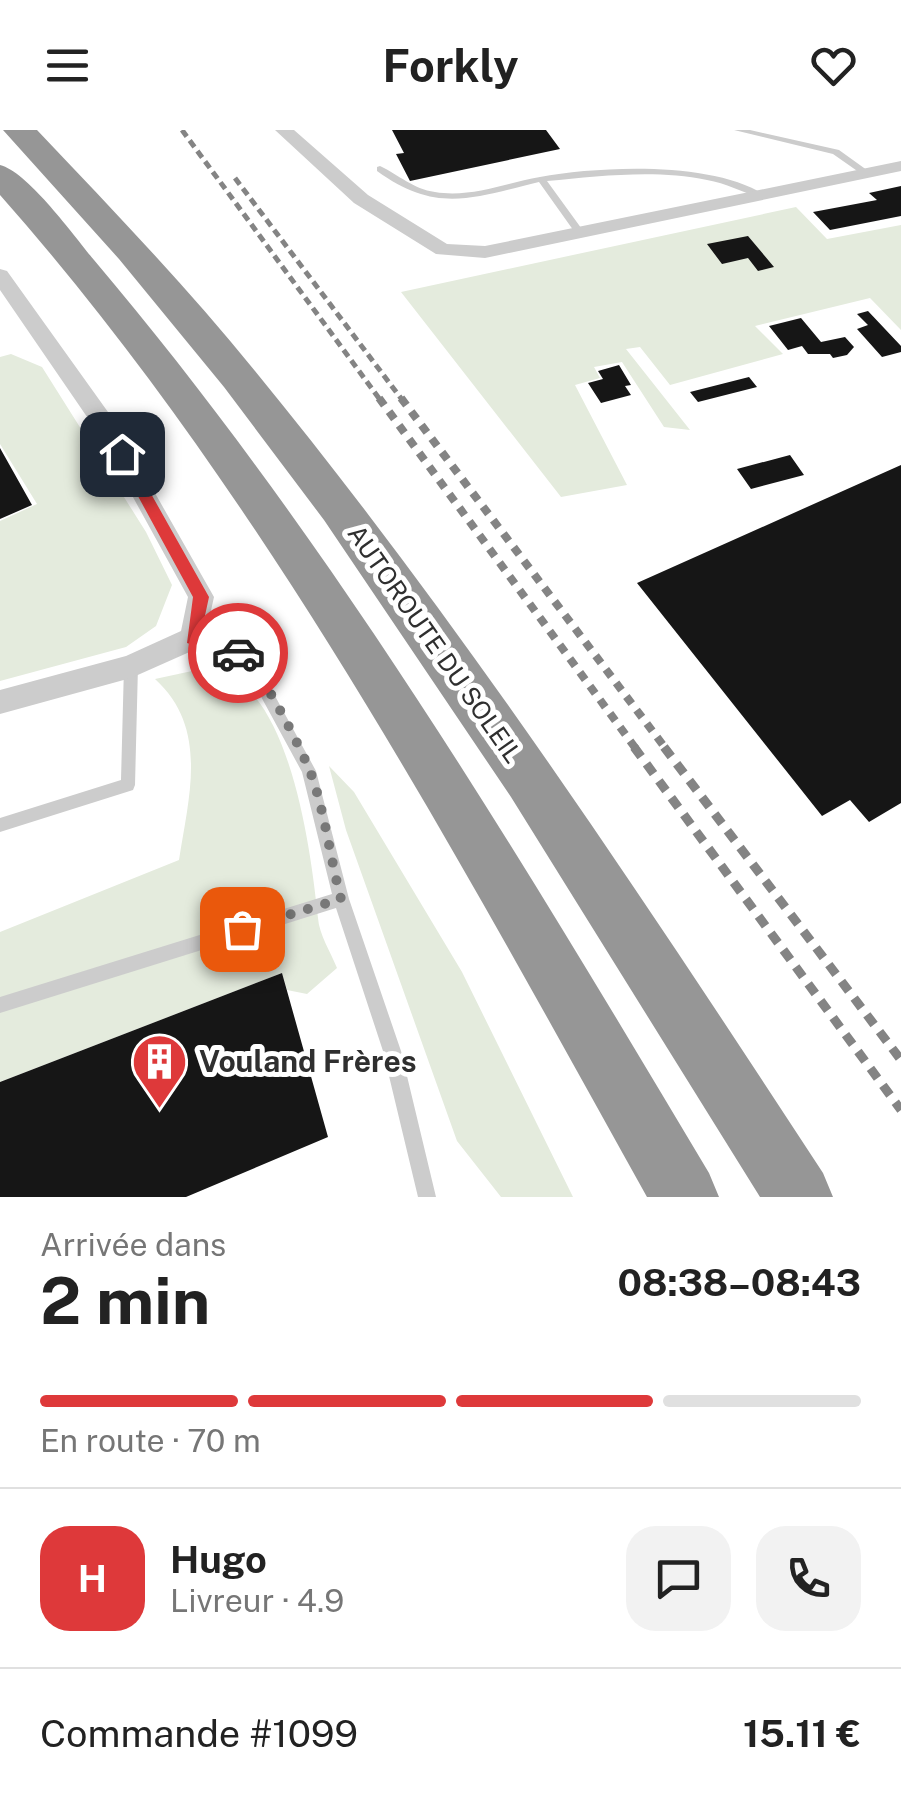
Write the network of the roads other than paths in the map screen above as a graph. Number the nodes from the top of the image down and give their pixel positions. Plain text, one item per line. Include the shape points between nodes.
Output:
1 (19, 130) edge
2 (284, 130) edge
3 (738, 130) edge
4 (901, 166) edge
5 (380, 169) dead end
6 (866, 172) junction
7 (0, 175) edge
8 (541, 179) junction
9 (760, 195) junction
10 (579, 232) junction
11 (0, 275) edge
12 (193, 638) junction
13 (131, 666) junction
14 (0, 702) edge
15 (0, 825) edge
16 (341, 899) junction
17 (0, 1005) edge
18 (426, 1197) edge
19 (685, 1197) edge
20 (798, 1197) edge

1 - 20 highway, AUTOROUTE DU SOLEIL via 112,224 383,566 574,844
2 - 10 street via 360,199 443,250 486,252
3 - 6 lane via 836,152
4 - 6 street
5 - 8 lane via 428,197 454,198
6 - 9 street
7 - 19 highway via 72,252 326,600 516,903
8 - 9 lane via 657,169 739,184
8 - 10 lane
9 - 10 street
11 - 12 street via 105,425 157,513 201,597
12 - 13 street
12 - 16 lane via 246,656 270,694 310,771
13 - 14 street
13 - 15 lane via 128,785
16 - 17 lane
16 - 18 lane via 392,1051

